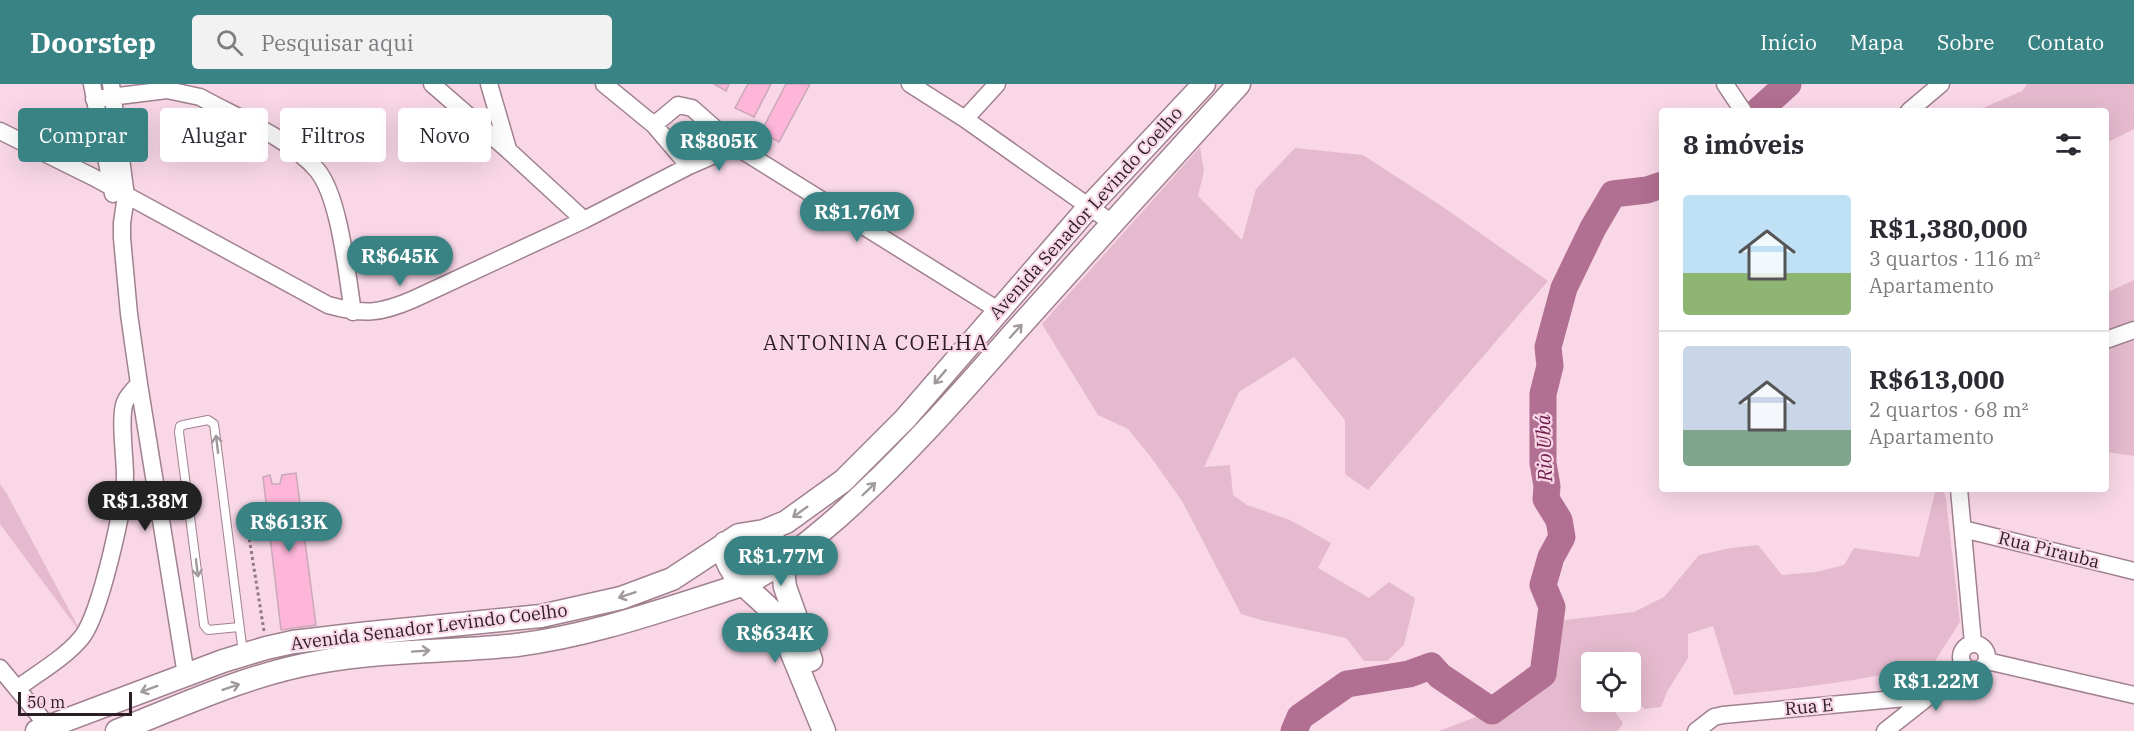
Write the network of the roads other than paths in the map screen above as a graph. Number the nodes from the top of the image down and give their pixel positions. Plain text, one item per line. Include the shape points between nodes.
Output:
1 (432, 84) edge
2 (489, 84) edge
3 (604, 84) edge
4 (910, 84) edge
5 (997, 84) edge
6 (1204, 84) edge
7 (1239, 84) edge
8 (1725, 84) edge
9 (1941, 84) edge
10 (112, 91) edge
11 (93, 92) edge
12 (1741, 107) edge
13 (1913, 108) edge
14 (965, 119) junction
15 (654, 125) junction
16 (0, 130) edge
17 (735, 146) junction
18 (508, 150) junction
19 (689, 166) junction
20 (119, 192) junction
21 (1088, 208) junction
22 (584, 220) junction
23 (1112, 223) junction
24 (998, 310) junction
25 (353, 312) junction
26 (2134, 330) edge
27 (2109, 339) edge
28 (139, 384) junction
29 (1959, 492) edge
30 (1963, 529) junction
31 (764, 531) junction
32 (725, 543) junction
33 (783, 562) junction
34 (2134, 571) edge
35 (745, 584) junction
36 (239, 627) junction
37 (1973, 643) junction
38 (243, 655) junction
39 (1987, 661) junction
40 (1966, 667) junction
41 (0, 668) edge
42 (186, 675) junction
43 (18, 688) junction
44 (2134, 695) edge
45 (1928, 696) junction
46 (46, 729) edge
47 (117, 731) edge
48 (824, 731) edge
49 (838, 731) edge
50 (1696, 731) edge
51 (1885, 731) edge

1 - 18 street
2 - 18 street
3 - 15 street
4 - 14 street
5 - 14 street
6 - 21 street, Avenida Senador Levindo Coelho
7 - 23 street
8 - 12 street
9 - 13 street
10 - 11 street
10 - 20 street
10 - 25 street via 167,90 200,98 290,146 318,171 334,206
11 - 20 street
14 - 21 street
15 - 17 street via 678,105 688,106
15 - 19 street
16 - 20 street
17 - 19 street
17 - 24 street
18 - 22 street
19 - 22 street
20 - 25 street via 328,305
20 - 28 street
21 - 23 street
21 - 24 street, Avenida Senador Levindo Coelho
22 - 25 street via 392,309
33 -> 23 street via 866,493 921,438
24 -> 31 street, Avenida Senador Levindo Coelho via 905,419 843,481 786,522
26 - 27 street
28 - 42 street
28 - 43 street via 123,409 124,494 92,619 83,636 66,653
29 - 30 street
30 - 34 street, Rua Pirauba
30 - 37 street
31 - 32 street, Avenida Senador Levindo Coelho via 745,533
31 - 33 street via 779,546
32 - 35 street via 726,564
32 -> 38 street, Avenida Senador Levindo Coelho via 672,579 586,607 541,616 293,642
33 - 35 street
33 - 49 street via 785,587
47 -> 35 street via 279,671 318,662 517,645 581,634
35 - 48 street via 777,617
36 -> 36 lane via 214,424 208,420 183,425 179,432 204,625 208,630
36 - 38 lane
37 - 39 street via 1985,648
37 - 40 street via 1962,651
38 - 42 street, Avenida Senador Levindo Coelho
39 - 40 street via 1978,669
39 - 44 street
40 - 45 street
41 - 43 street
42 -> 46 street, Avenida Senador Levindo Coelho
43 - 46 street
45 - 50 street, Rua E via 1723,715
45 - 51 street

